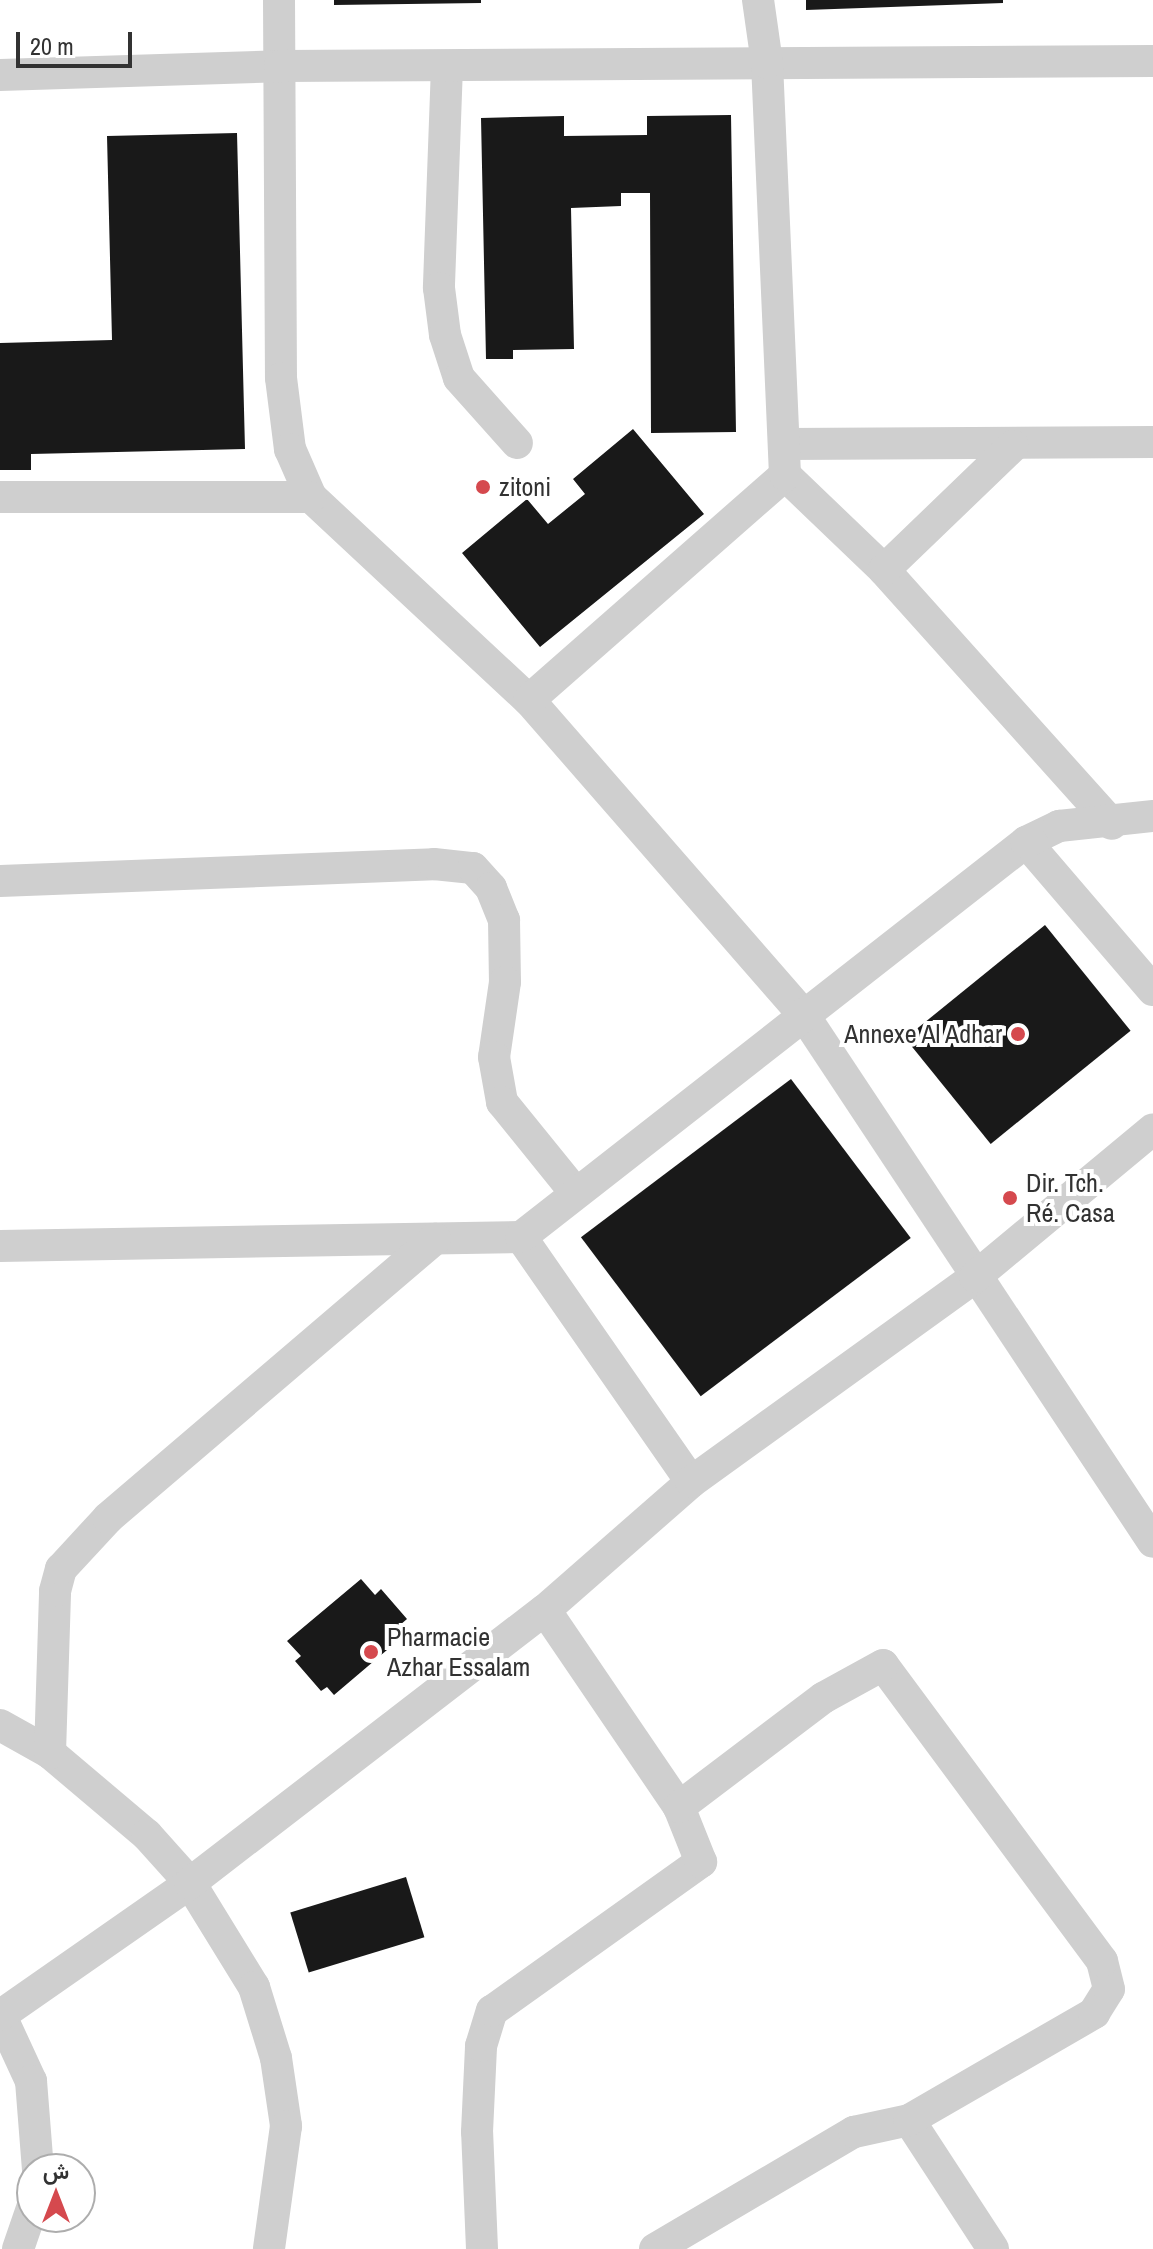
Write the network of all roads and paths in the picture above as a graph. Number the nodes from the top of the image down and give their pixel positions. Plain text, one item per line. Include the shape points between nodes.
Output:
1 (279, 0) edge
2 (758, 0) edge
3 (1153, 61) edge
4 (767, 63) junction
5 (280, 66) junction
6 (447, 66) junction
7 (0, 75) edge
8 (1153, 442) edge
9 (517, 443) dead end
10 (1013, 446) junction
11 (785, 459) junction
12 (0, 497) edge
13 (311, 497) junction
14 (884, 570) junction
15 (529, 700) junction
16 (1153, 816) edge
17 (1112, 824) junction
18 (1026, 842) junction
19 (0, 881) edge
20 (1153, 990) edge
21 (803, 1014) junction
22 (1153, 1129) edge
23 (574, 1191) junction
24 (521, 1237) junction
25 (435, 1239) junction
26 (0, 1246) edge
27 (975, 1277) junction
28 (691, 1482) junction
29 (1153, 1542) edge
30 (545, 1610) junction
31 (0, 1725) edge
32 (50, 1753) junction
33 (679, 1807) junction
34 (190, 1883) junction
35 (0, 2015) edge
36 (909, 2120) junction
37 (37, 2153) edge
38 (269, 2249) edge
39 (482, 2249) edge
40 (655, 2249) edge
41 (993, 2249) edge

1 - 5 street
2 - 4 street
3 - 4 street
4 - 6 street
4 - 11 street
5 - 6 street
5 - 7 street
5 - 13 street via 281,378 290,449
6 - 9 street via 439,288 445,335 459,378
8 - 10 street
10 - 11 street
10 - 14 street
11 - 14 street
11 - 15 street
12 - 13 street
13 - 15 street
14 - 17 street
15 - 21 street
16 - 17 street
17 - 18 street via 1059,826
18 - 20 street
18 - 21 street
19 - 23 street via 434,864 473,868 491,888 504,920 505,982 494,1057 502,1102
21 - 23 street
21 - 27 street
22 - 27 street
23 - 24 street
24 - 25 street
24 - 28 street
25 - 26 street
25 - 32 street via 108,1518 61,1569 55,1591
27 - 28 street
27 - 29 street
28 - 30 street
30 - 33 street
30 - 34 street
31 - 32 street
32 - 34 street via 147,1835
33 - 36 street via 869,1668 883,1665 893,1672 1102,1961 1109,1989 1094,2013
33 - 39 street via 699,1853 696,1872 492,2011 481,2046 478,2103
34 - 35 street
34 - 38 street via 254,1987 276,2058 286,2126
35 - 37 street via 31,2081
36 - 40 street via 854,2132
36 - 41 street

